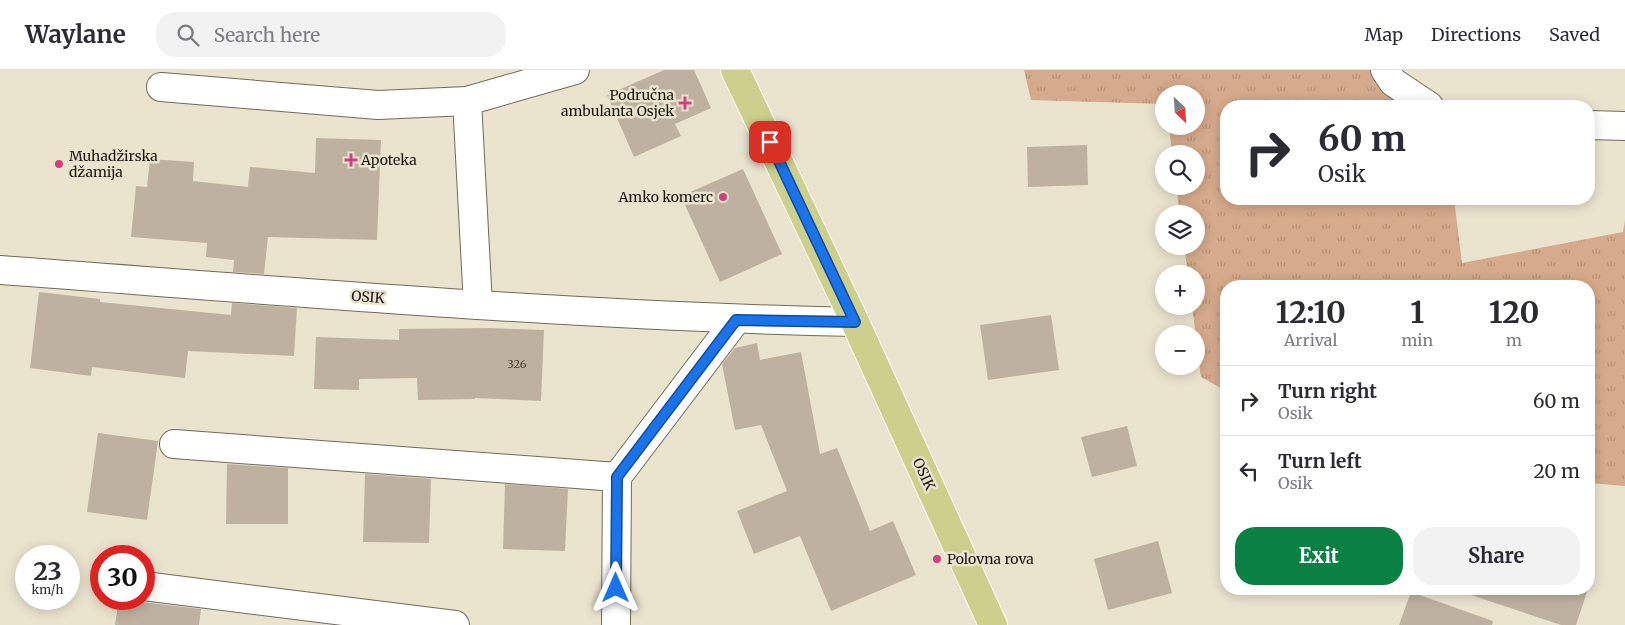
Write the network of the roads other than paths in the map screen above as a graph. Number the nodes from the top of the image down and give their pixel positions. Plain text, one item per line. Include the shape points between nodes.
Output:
1 (575, 70) edge
2 (735, 70) edge
3 (1385, 70) edge
4 (161, 87) dead end
5 (1420, 100) edge
6 (467, 101) junction
7 (1595, 125) edge
8 (1625, 126) edge
9 (0, 270) edge
10 (478, 305) junction
11 (736, 320) junction
12 (855, 322) junction
13 (174, 444) dead end
14 (617, 477) junction
15 (155, 587) edge
16 (454, 625) edge
17 (616, 625) edge
18 (994, 625) edge

1 - 6 street
2 - 12 main road, OSIK
3 - 5 street via 1393,82
4 - 6 street via 378,105
6 - 10 street
7 - 8 street
9 - 10 street, OSIK
10 - 11 street, OSIK
11 - 12 street, OSIK
11 - 14 street
12 - 18 main road, OSIK
13 - 14 street
14 - 17 street
15 - 16 street

